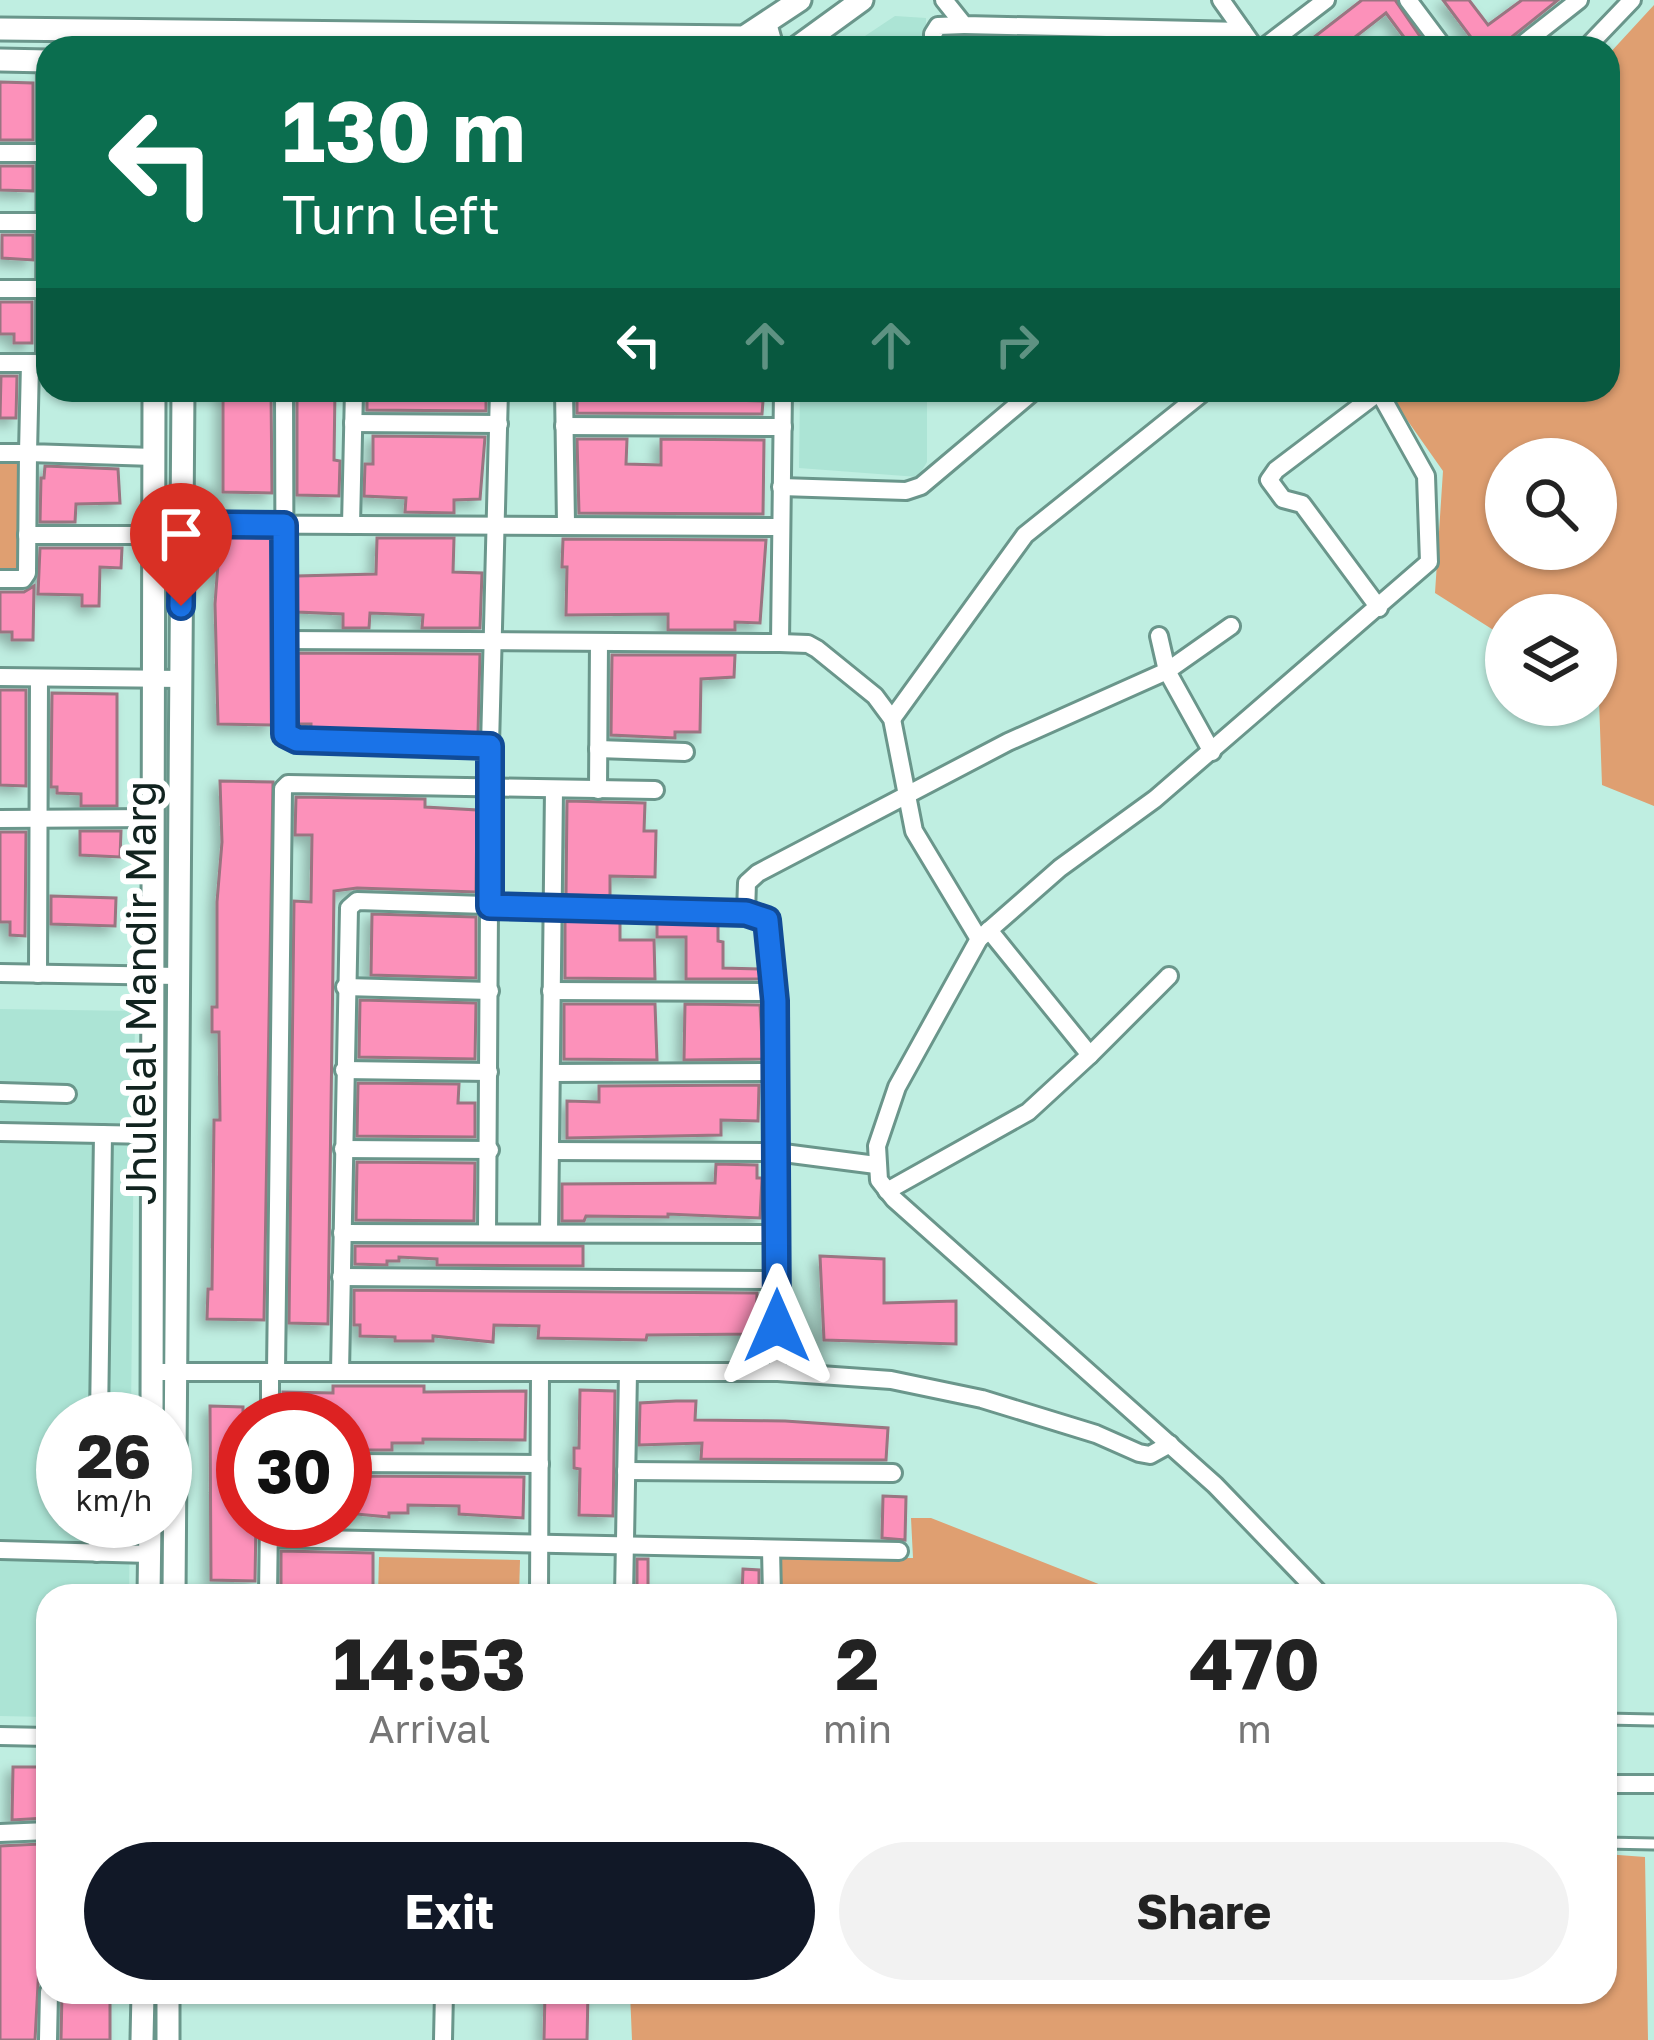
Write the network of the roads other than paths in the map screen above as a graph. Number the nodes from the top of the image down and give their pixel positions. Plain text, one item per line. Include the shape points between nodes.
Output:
1 (862, 0) edge
2 (944, 0) edge
3 (1221, 0) edge
4 (1326, 0) edge
5 (1408, 0) edge
6 (1579, 0) edge
7 (1632, 0) edge
8 (797, 1) edge
9 (768, 23) junction
10 (964, 25) junction
11 (1087, 28) junction
12 (0, 29) edge
13 (1243, 31) junction
14 (107, 36) edge
15 (746, 36) edge
16 (772, 36) edge
17 (812, 36) edge
18 (933, 36) edge
19 (1087, 36) edge
20 (1248, 36) edge
21 (1276, 36) edge
22 (1435, 36) edge
23 (1533, 36) edge
24 (1598, 36) edge
25 (0, 60) edge
26 (36, 61) edge
27 (0, 153) edge
28 (36, 153) edge
29 (0, 222) edge
30 (36, 222) edge
31 (0, 289) edge
32 (36, 289) edge
33 (0, 363) edge
34 (36, 363) edge
35 (36, 398) edge
36 (154, 402) edge
37 (183, 402) edge
38 (284, 402) edge
39 (354, 402) edge
40 (499, 402) edge
41 (564, 402) edge
42 (783, 402) edge
43 (1021, 402) edge
44 (1191, 402) edge
45 (1364, 402) edge
46 (1384, 402) edge
47 (353, 422) junction
48 (499, 424) junction
49 (564, 427) junction
50 (783, 428) junction
51 (0, 453) edge
52 (28, 454) junction
53 (154, 457) junction
54 (781, 487) junction
55 (497, 523) junction
56 (182, 524) junction
57 (566, 524) junction
58 (284, 525) junction
59 (351, 525) junction
60 (781, 527) junction
61 (154, 530) junction
62 (27, 535) junction
63 (0, 579) edge
64 (1379, 608) junction
65 (1231, 626) dead end
66 (1159, 636) dead end
67 (284, 640) junction
68 (493, 641) junction
69 (599, 642) junction
70 (781, 643) junction
71 (1167, 671) junction
72 (0, 677) edge
73 (39, 678) junction
74 (154, 679) junction
75 (181, 679) junction
76 (892, 718) junction
77 (490, 746) junction
78 (598, 749) junction
79 (685, 752) dead end
80 (1212, 752) junction
81 (490, 788) junction
82 (554, 789) junction
83 (598, 790) junction
84 (655, 790) dead end
85 (908, 796) junction
86 (39, 818) junction
87 (154, 818) junction
88 (0, 819) edge
89 (490, 906) junction
90 (552, 908) junction
91 (746, 913) junction
92 (984, 935) junction
93 (0, 974) edge
94 (38, 974) junction
95 (152, 975) junction
96 (178, 976) junction
97 (1169, 976) dead end
98 (345, 987) junction
99 (490, 991) junction
100 (551, 991) junction
101 (774, 992) junction
102 (1090, 1055) junction
103 (344, 1070) junction
104 (489, 1072) junction
105 (776, 1072) junction
106 (551, 1073) junction
107 (0, 1092) edge
108 (67, 1094) dead end
109 (0, 1132) edge
110 (103, 1134) junction
111 (152, 1135) junction
112 (343, 1149) junction
113 (490, 1150) junction
114 (551, 1151) junction
115 (776, 1152) junction
116 (876, 1165) junction
117 (887, 1191) junction
118 (342, 1233) junction
119 (487, 1233) junction
120 (549, 1234) junction
121 (777, 1234) junction
122 (341, 1277) junction
123 (777, 1280) junction
124 (152, 1372) junction
125 (177, 1372) junction
126 (273, 1372) junction
127 (340, 1372) junction
128 (540, 1372) junction
129 (628, 1372) junction
130 (778, 1372) junction
131 (99, 1392) edge
132 (152, 1392) edge
133 (272, 1392) edge
134 (1170, 1444) junction
135 (372, 1463) edge
136 (540, 1464) junction
137 (626, 1471) junction
138 (893, 1473) dead end
139 (372, 1535) edge
140 (539, 1544) junction
141 (625, 1546) junction
142 (97, 1548) edge
143 (150, 1548) edge
144 (269, 1548) edge
145 (771, 1549) junction
146 (0, 1550) edge
147 (899, 1551) dead end
148 (97, 1552) junction
149 (150, 1554) junction
150 (149, 1584) edge
151 (174, 1584) edge
152 (268, 1584) edge
153 (539, 1584) edge
154 (624, 1584) edge
155 (772, 1584) edge
156 (1311, 1584) edge
157 (1617, 1719) edge
158 (1654, 1720) edge
159 (0, 1736) edge
160 (36, 1736) edge
161 (1617, 1784) edge
162 (1654, 1784) edge
163 (36, 1832) edge
164 (0, 1833) edge
165 (1617, 1843) edge
166 (1654, 1844) edge
167 (49, 2004) edge
168 (143, 2004) edge
169 (169, 2004) edge
170 (444, 2004) edge
171 (48, 2040) edge
172 (142, 2040) edge
173 (168, 2040) edge
174 (443, 2040) edge

1 - 17 street
2 - 10 street
3 - 13 street
4 - 21 street
5 - 22 street
6 - 23 street
7 - 24 street
8 - 9 street
9 - 15 street
9 - 16 street
10 - 11 street
10 - 18 street via 938,26
11 - 13 street
11 - 19 street
12 - 14 street
13 - 20 street
25 - 26 street
27 - 28 street
29 - 30 street
31 - 32 street
33 - 34 street
35 - 52 street
36 - 53 street, Jhulelal Mandir Marg
37 - 56 street, Jhulelal Mandir Marg
38 - 58 street
39 - 47 street
40 - 48 street
41 - 49 street
42 - 50 street
43 - 54 street via 921,486
44 - 76 street via 1025,535
45 - 64 street via 1269,480 1282,500 1302,504
46 - 64 street via 1426,476 1430,555 1423,571
47 - 48 street
47 - 59 street
48 - 55 street
49 - 50 street
49 - 57 street
50 - 54 street
51 - 52 street
52 - 53 street
52 - 62 street
53 - 61 street, Jhulelal Mandir Marg
54 - 60 street
55 - 57 street
55 - 59 street
55 - 68 street
56 - 58 street
56 - 61 street
56 - 75 street, Jhulelal Mandir Marg
57 - 60 street
58 - 59 street
58 - 67 street
60 - 70 street
61 - 62 street
61 - 74 street, Jhulelal Mandir Marg
62 - 63 street via 27,575
64 - 80 street
65 - 71 street
66 - 71 street
67 - 68 street
67 - 77 street via 283,729 290,739
68 - 69 street
68 - 77 street
69 - 70 street
69 - 78 street
70 - 76 street via 817,649
71 - 80 street
71 - 85 street
72 - 73 street
73 - 74 street
73 - 86 street
74 - 75 street
74 - 87 street, Jhulelal Mandir Marg
75 - 96 street, Jhulelal Mandir Marg
76 - 85 street
77 - 81 street
78 - 79 street
78 - 83 street
80 - 92 street
81 - 82 street
81 - 89 street
81 - 126 street via 283,789
82 - 83 street
82 - 90 street
83 - 84 street
85 - 91 street via 752,878
85 - 92 street via 914,831
86 - 87 street
86 - 88 street
86 - 94 street
87 - 95 street, Jhulelal Mandir Marg
89 - 90 street
89 - 98 street via 354,902
89 - 99 street
90 - 91 street
90 - 100 street
91 - 101 street via 769,925
92 - 102 street
92 - 116 street via 896,1087
93 - 94 street
94 - 95 street
95 - 96 street
95 - 111 street, Jhulelal Mandir Marg
96 - 125 street, Jhulelal Mandir Marg
97 - 102 street
98 - 99 street
98 - 103 street
99 - 104 street
100 - 101 street
100 - 106 street
101 - 105 street
102 - 117 street via 1028,1112
103 - 104 street
103 - 112 street
104 - 113 street
105 - 106 street
105 - 115 street
106 - 114 street
107 - 108 street
109 - 110 street
110 - 111 street
110 - 131 street
111 - 124 street, Jhulelal Mandir Marg
112 - 113 street
112 - 118 street
113 - 119 street
114 - 115 street
114 - 120 street
115 - 116 street
115 - 121 street
116 - 117 street
117 - 134 street
118 - 119 street
118 - 122 street
119 - 120 street
120 - 121 street
121 - 123 street
122 - 123 street
122 - 127 street
123 - 130 street
124 - 125 street
124 - 132 street, Jhulelal Mandir Marg
125 - 126 street
125 - 151 street, Jhulelal Mandir Marg
126 - 127 street
126 - 133 street
127 - 128 street
128 - 129 street
128 - 136 street
129 - 130 street
129 - 137 street
130 - 134 street via 891,1380 982,1400 1139,1454
134 - 156 street
135 - 136 street
136 - 140 street
137 - 138 street
137 - 141 street
139 - 140 street
140 - 141 street
140 - 153 street
141 - 145 street
141 - 154 street
142 - 148 street
143 - 149 street
144 - 152 street
145 - 147 street
145 - 155 street
146 - 148 street
148 - 149 street
149 - 150 street
157 - 158 lane
159 - 160 street
161 - 162 street
163 - 164 street
165 - 166 lane
167 - 171 street
168 - 172 street
169 - 173 street
170 - 174 street

